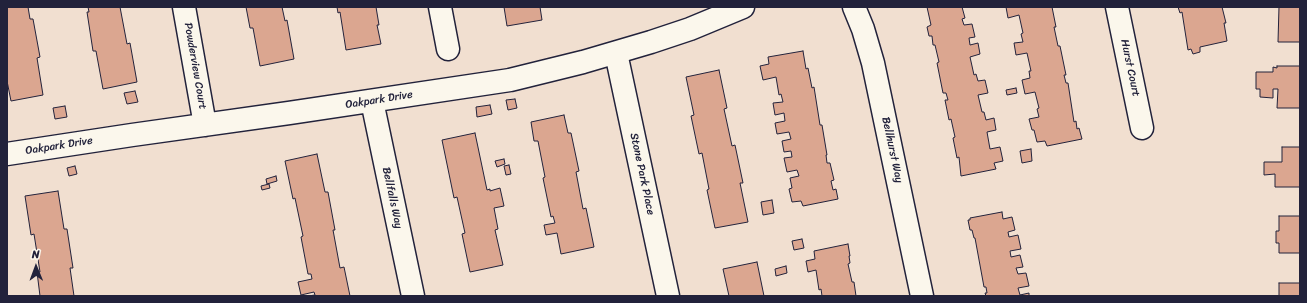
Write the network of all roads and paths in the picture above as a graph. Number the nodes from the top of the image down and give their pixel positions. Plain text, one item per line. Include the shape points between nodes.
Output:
1 (184, 7) edge
2 (440, 7) edge
3 (743, 7) edge
4 (854, 7) edge
5 (1117, 7) edge
6 (720, 12) edge
7 (448, 49) dead end
8 (616, 53) junction
9 (372, 101) junction
10 (205, 125) junction
11 (1142, 128) dead end
12 (7, 154) edge
13 (413, 296) edge
14 (668, 296) edge
15 (922, 296) edge

1 - 10 street, Powderview Court
2 - 7 street
3 - 6 street, Oakpark Drive
4 - 15 street, Bellhurst Way via 873,63
5 - 11 street, Hurst Court
6 - 8 street, Oakpark Drive via 658,40
8 - 9 street, Oakpark Drive via 510,80
8 - 14 street, Stone Park Place
9 - 10 street, Oakpark Drive
9 - 13 street, Bellfalls Way
10 - 12 street, Oakpark Drive

